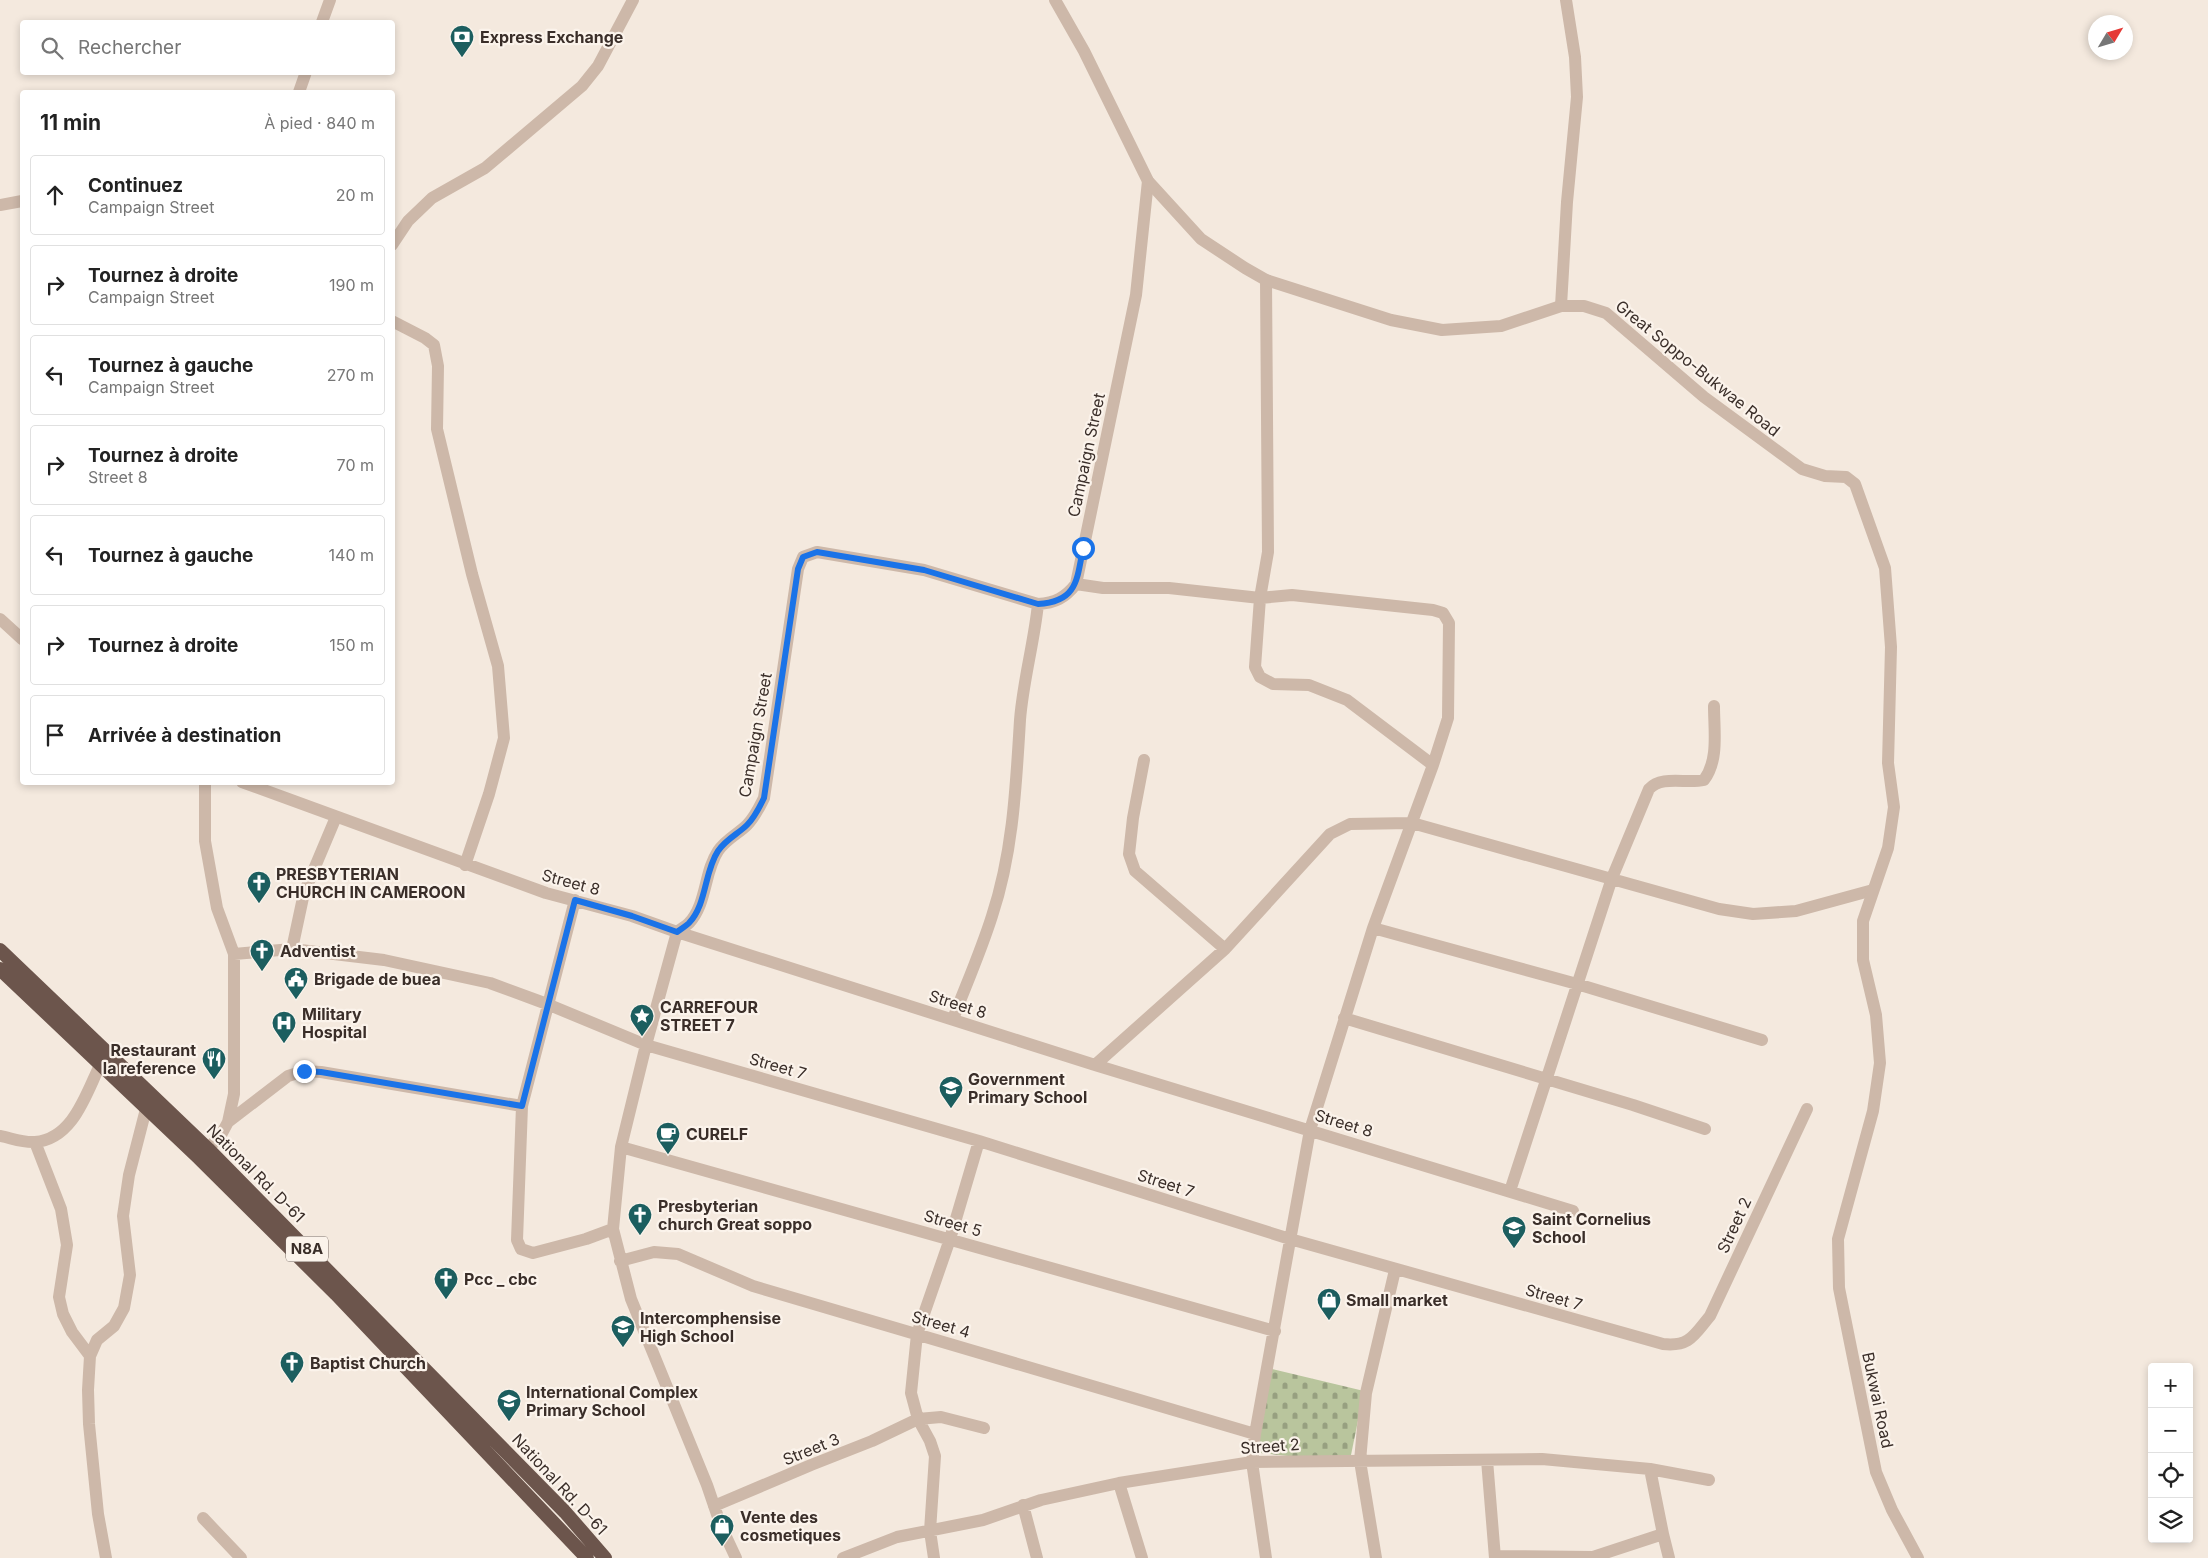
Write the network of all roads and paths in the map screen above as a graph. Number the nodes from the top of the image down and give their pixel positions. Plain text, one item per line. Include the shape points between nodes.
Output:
1 (330, 0) edge
2 (633, 0) edge
3 (1055, 0) edge
4 (1566, 0) edge
5 (323, 20) edge
6 (305, 75) edge
7 (300, 90) edge
8 (1148, 181) junction
9 (20, 201) edge
10 (0, 205) edge
11 (395, 240) edge
12 (1266, 280) junction
13 (1561, 306) junction
14 (395, 323) edge
15 (1076, 584) junction
16 (1260, 598) junction
17 (1038, 604) junction
18 (0, 619) edge
19 (20, 637) edge
20 (1714, 706) dead end
21 (1144, 760) dead end
22 (1433, 766) junction
23 (205, 785) edge
24 (250, 785) edge
25 (336, 817) junction
26 (1412, 823) junction
27 (465, 865) junction
28 (1612, 878) junction
29 (1873, 890) junction
30 (575, 900) junction
31 (1373, 928) junction
32 (677, 932) junction
33 (292, 949) junction
34 (1225, 949) junction
35 (0, 950) edge
36 (234, 954) junction
37 (0, 969) edge
38 (1577, 984) junction
39 (547, 1004) junction
40 (1344, 1018) junction
41 (953, 1019) junction
42 (1762, 1040) dead end
43 (646, 1045) junction
44 (100, 1065) junction
45 (1095, 1065) junction
46 (1545, 1079) junction
47 (522, 1106) junction
48 (146, 1109) junction
49 (1807, 1109) dead end
50 (228, 1122) junction
51 (1705, 1129) dead end
52 (1310, 1130) junction
53 (0, 1136) edge
54 (979, 1141) junction
55 (35, 1142) junction
56 (621, 1147) junction
57 (204, 1154) junction
58 (1510, 1191) junction
59 (1573, 1211) dead end
60 (613, 1229) junction
61 (950, 1239) junction
62 (1290, 1239) junction
63 (1838, 1239) joint
64 (620, 1261) junction
65 (1396, 1270) junction
66 (1275, 1331) junction
67 (917, 1334) junction
68 (1678, 1346) joint
69 (90, 1356) junction
70 (918, 1419) junction
71 (984, 1428) dead end
72 (1255, 1434) junction
73 (1487, 1460) junction
74 (1360, 1461) junction
75 (1252, 1462) junction
76 (1650, 1468) junction
77 (1709, 1480) dead end
78 (1119, 1483) junction
79 (1023, 1505) junction
80 (714, 1506) junction
81 (203, 1518) dead end
82 (930, 1531) junction
83 (1663, 1534) junction
84 (1495, 1557) edge
85 (106, 1558) edge
86 (240, 1558) edge
87 (587, 1558) edge
88 (605, 1558) edge
89 (736, 1558) edge
90 (843, 1558) edge
91 (934, 1558) edge
92 (1037, 1558) edge
93 (1142, 1558) edge
94 (1266, 1558) edge
95 (1376, 1558) edge
96 (1669, 1558) edge
97 (1918, 1558) edge

1 - 5 street
2 - 11 street via 598,66 582,86 485,168 432,198 408,221
3 - 8 street, Great Soppo-Bukwae Road
4 - 13 street via 1576,57 1577,97
6 - 7 street
8 - 12 street, Great Soppo-Bukwae Road via 1201,239
8 - 15 street, Campaign Street via 1136,295
9 - 10 street
12 - 13 street, Great Soppo-Bukwae Road via 1391,320 1442,330 1501,326
12 - 16 street via 1268,552
13 - 29 street, Great Soppo-Bukwae Road via 1584,306 1606,313 1704,397 1802,469 1825,476 1846,477 1855,484 1885,568 1891,647 1888,763 1894,807 1888,848
14 - 27 street via 434,346 438,366 437,430 498,666 504,738
15 - 16 street via 1103,588 1169,588
15 - 17 street via 1066,596 1052,603
16 - 22 street via 1255,667 1260,677 1273,684 1309,684 1347,700
16 - 22 street via 1292,595 1443,613 1449,623 1448,718
17 - 32 street, Campaign Street via 924,570 817,552 803,557 798,569 764,798 746,826 718,851 709,870 702,899 690,922
17 - 41 street via 1020,720 1014,815 1006,862 992,915
18 - 19 street
20 - 28 street via 1712,770 1704,780 1691,783 1663,781 1649,789
21 - 34 street via 1129,854 1135,871
22 - 26 street
23 - 36 street via 206,841 217,908
24 - 25 street, Street 8
25 - 27 street, Street 8
25 - 33 street via 304,893
26 - 28 street
26 - 31 street
26 - 34 street via 1350,824 1330,834
27 - 30 street, Street 8
28 - 29 street via 1720,909 1753,914 1796,911
28 - 38 street
29 - 63 street, Great Soppo-Bukwae Road via 1863,921 1863,960 1876,1015 1880,1063 1873,1111
30 - 32 street, Street 8
30 - 39 street
31 - 38 street
31 - 40 street
32 - 41 street, Street 8
32 - 43 street, Campaign Street
33 - 36 street, Street 7
33 - 39 street, Street 7 via 384,960 481,981
34 - 45 street
35 - 57 highway, National Rd. D-61 / N8A
36 - 50 street via 234,1094
37 - 44 highway, National Rd. D-61 / N8A
38 - 42 street
38 - 46 street
39 - 43 street, Street 7
39 - 47 street
40 - 46 street
40 - 52 street
41 - 45 street, Street 8
43 - 54 street, Street 7
43 - 56 street, Campaign Street
44 - 48 highway, National Rd. D-61 / N8A
44 - 55 street via 75,1116 65,1128 52,1138
45 - 52 street, Street 8
46 - 51 street
46 - 58 street
47 - 50 street via 304,1071 288,1076
47 - 60 street via 517,1240 521,1249 533,1253
48 - 57 highway, National Rd. D-61 / N8A
48 - 69 street via 131,1166 123,1216 130,1275 124,1308 114,1326 96,1340
49 - 68 street, Street 2 via 1710,1316 1691,1340
50 - 57 street
52 - 58 street, Street 8
52 - 62 street
53 - 55 street
54 - 61 street
54 - 62 street, Street 7
55 - 69 street via 61,1209 67,1245 59,1297 61,1306 72,1332
56 - 60 street, Campaign Street
56 - 61 street, Street 5
57 - 87 highway, National Rd. D-61 / N8A
57 - 88 highway, National Rd. D-61 / N8A via 565,1512
58 - 59 street, Street 8
60 - 64 street, Campaign Street
61 - 66 street, Street 5
61 - 67 street
62 - 65 street, Street 7
62 - 66 street
63 - 97 street, Bukwai Road via 1839,1288 1876,1472
64 - 67 street, Street 4 via 654,1252 678,1254 753,1286
64 - 80 street, Campaign Street via 654,1360
65 - 68 street, Street 7
65 - 74 street via 1366,1393
66 - 72 street
67 - 70 street via 911,1393
67 - 72 street, Street 4
69 - 85 street via 89,1424
70 - 71 street via 941,1417
70 - 80 street, Street 3
70 - 82 street via 935,1456
72 - 75 street
73 - 74 street, Street 2
73 - 76 street, Street 2 via 1542,1459
73 - 84 street
74 - 75 street, Street 2
74 - 95 street
75 - 78 street, Street 2
75 - 94 street
76 - 77 street, Street 2
76 - 83 street
78 - 79 street, Street 2
78 - 93 street
79 - 82 street, Street 2 via 983,1520
79 - 92 street
80 - 89 street, Campaign Street
81 - 86 street
82 - 90 street, Street 2 via 897,1537
82 - 91 street
83 - 84 street via 1593,1557
83 - 96 street

